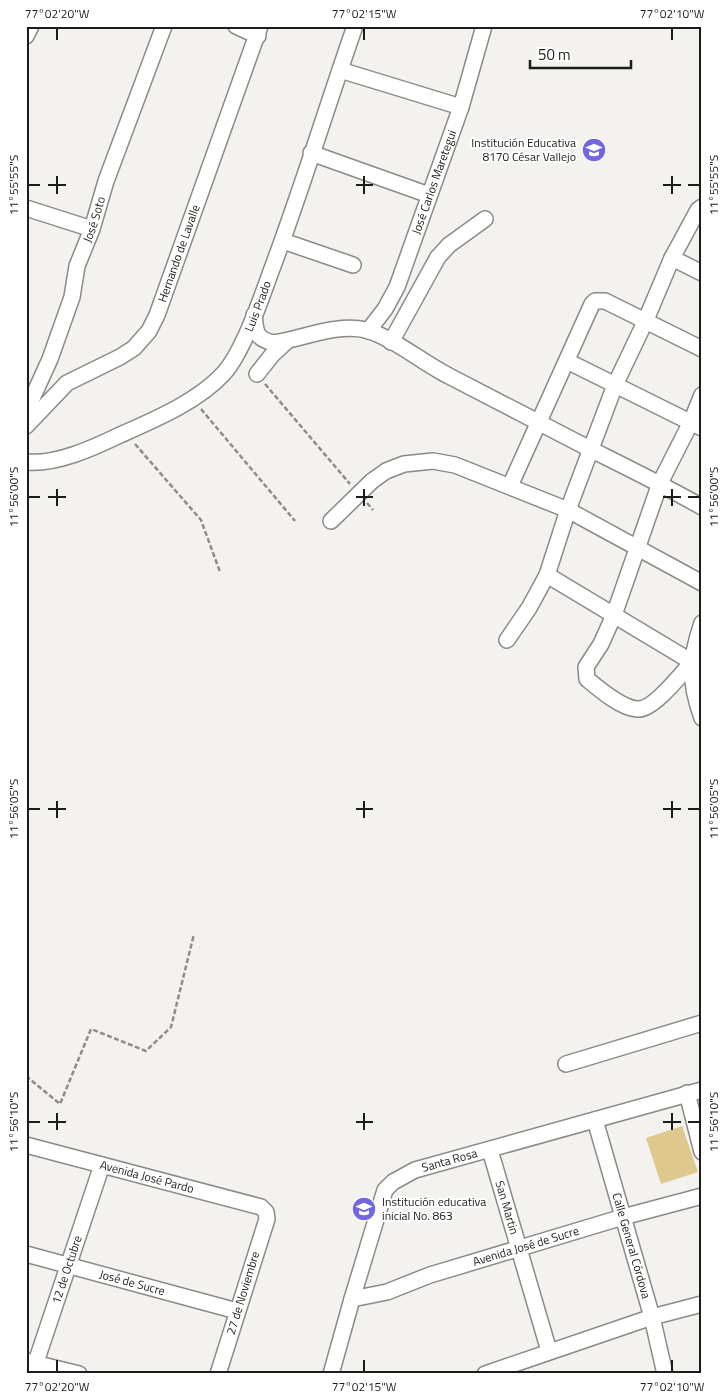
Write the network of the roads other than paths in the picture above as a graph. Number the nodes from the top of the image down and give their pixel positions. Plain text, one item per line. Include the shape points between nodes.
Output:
1 (31, 26) edge
2 (164, 26) edge
3 (236, 26) edge
4 (355, 26) edge
5 (484, 26) edge
6 (259, 31) edge
7 (26, 36) edge
8 (340, 70) junction
9 (461, 107) junction
10 (311, 153) junction
11 (430, 195) junction
12 (702, 207) edge
13 (26, 208) edge
14 (485, 219) dead end
15 (92, 229) junction
16 (282, 240) junction
17 (672, 258) junction
18 (353, 265) dead end
19 (702, 273) edge
20 (254, 314) junction
21 (645, 322) junction
22 (368, 331) junction
23 (286, 342) junction
24 (391, 342) junction
25 (702, 349) edge
26 (567, 361) junction
27 (257, 374) road end
28 (615, 385) junction
29 (702, 395) edge
30 (26, 412) edge
31 (538, 422) junction
32 (696, 425) edge
33 (26, 426) edge
34 (592, 450) junction
35 (26, 462) edge
36 (660, 483) junction
37 (510, 486) junction
38 (702, 507) edge
39 (568, 510) junction
40 (331, 521) dead end
41 (638, 548) junction
42 (547, 575) junction
43 (702, 582) edge
44 (614, 615) junction
45 (702, 623) edge
46 (507, 640) dead end
47 (692, 662) junction
48 (702, 718) edge
49 (702, 1023) edge
50 (566, 1064) dead end
51 (694, 1092) edge
52 (596, 1120) junction
53 (26, 1145) edge
54 (490, 1150) junction
55 (702, 1152) edge
56 (102, 1164) junction
57 (702, 1196) edge
58 (266, 1212) joint
59 (623, 1217) junction
60 (519, 1248) junction
61 (26, 1254) edge
62 (68, 1266) junction
63 (352, 1299) junction
64 (702, 1304) edge
65 (237, 1311) junction
66 (652, 1317) junction
67 (549, 1351) junction
68 (31, 1366) edge
69 (79, 1374) edge
70 (218, 1374) edge
71 (332, 1374) edge
72 (485, 1374) edge
73 (665, 1374) edge

1 - 7 street
2 - 15 street, José Soto via 116,151
3 - 6 street
4 - 8 street, Luis Prado
5 - 9 street, José Carlos Maretegui
6 - 33 street, Hernando de Lavalle via 149,331 134,348 120,357 67,383
8 - 9 street
8 - 10 street, Luis Prado
9 - 11 street, José Carlos Maretegui
10 - 11 street
10 - 16 street, Luis Prado
11 - 22 street, José Carlos Maretegui via 397,287 386,309
12 - 17 street
13 - 15 street
14 - 24 street via 438,257
15 - 30 street, José Soto via 77,266 72,297 56,343
16 - 18 street
16 - 20 street, Luis Prado
17 - 19 street
17 - 21 street
20 - 23 street via 256,332 263,340 273,344
20 - 35 street, Luis Prado via 223,374 192,399 98,446 64,457
21 - 25 street
21 - 26 street via 605,301 595,300
21 - 28 street
22 - 23 street via 340,329
22 - 24 street
23 - 27 street
24 - 31 street
26 - 28 street
26 - 31 street
28 - 32 street
28 - 34 street
29 - 32 street
31 - 34 street
31 - 37 street
32 - 36 street
34 - 36 street
34 - 39 street
36 - 38 street
36 - 41 street
37 - 39 street
37 - 40 street via 454,465 434,461 404,464 372,481
39 - 41 street
39 - 42 street
41 - 43 street
41 - 44 street
42 - 44 street
42 - 46 street
44 - 47 street
44 - 47 street via 586,667 587,679 618,702 637,709 646,708
45 - 47 street
47 - 48 street via 692,687
49 - 50 street
51 - 52 street, Santa Rosa
51 - 55 street
52 - 54 street, Santa Rosa
52 - 59 street, Calle General Córdova
53 - 56 street, Avenida José Pardo
54 - 60 street, San Martin
54 - 63 street, Santa Rosa via 415,1170 393,1182 386,1190
56 - 58 street, Avenida José Pardo via 261,1207
56 - 62 street, 12 de Octubre
57 - 59 street, Avenida José de Sucre
58 - 65 street, 27 de Noviembre via 267,1219
59 - 60 street, Avenida José de Sucre
59 - 66 street, Calle General Córdova
60 - 63 street, Avenida José de Sucre via 386,1292
60 - 67 street, San Martin
61 - 62 street, José de Sucre
62 - 65 street, José de Sucre
62 - 68 street, 12 de Octubre
63 - 71 street, Santa Rosa
64 - 66 street
65 - 70 street, 27 de Noviembre
66 - 67 street
66 - 73 street, Calle General Córdova
67 - 72 street
68 - 69 street

